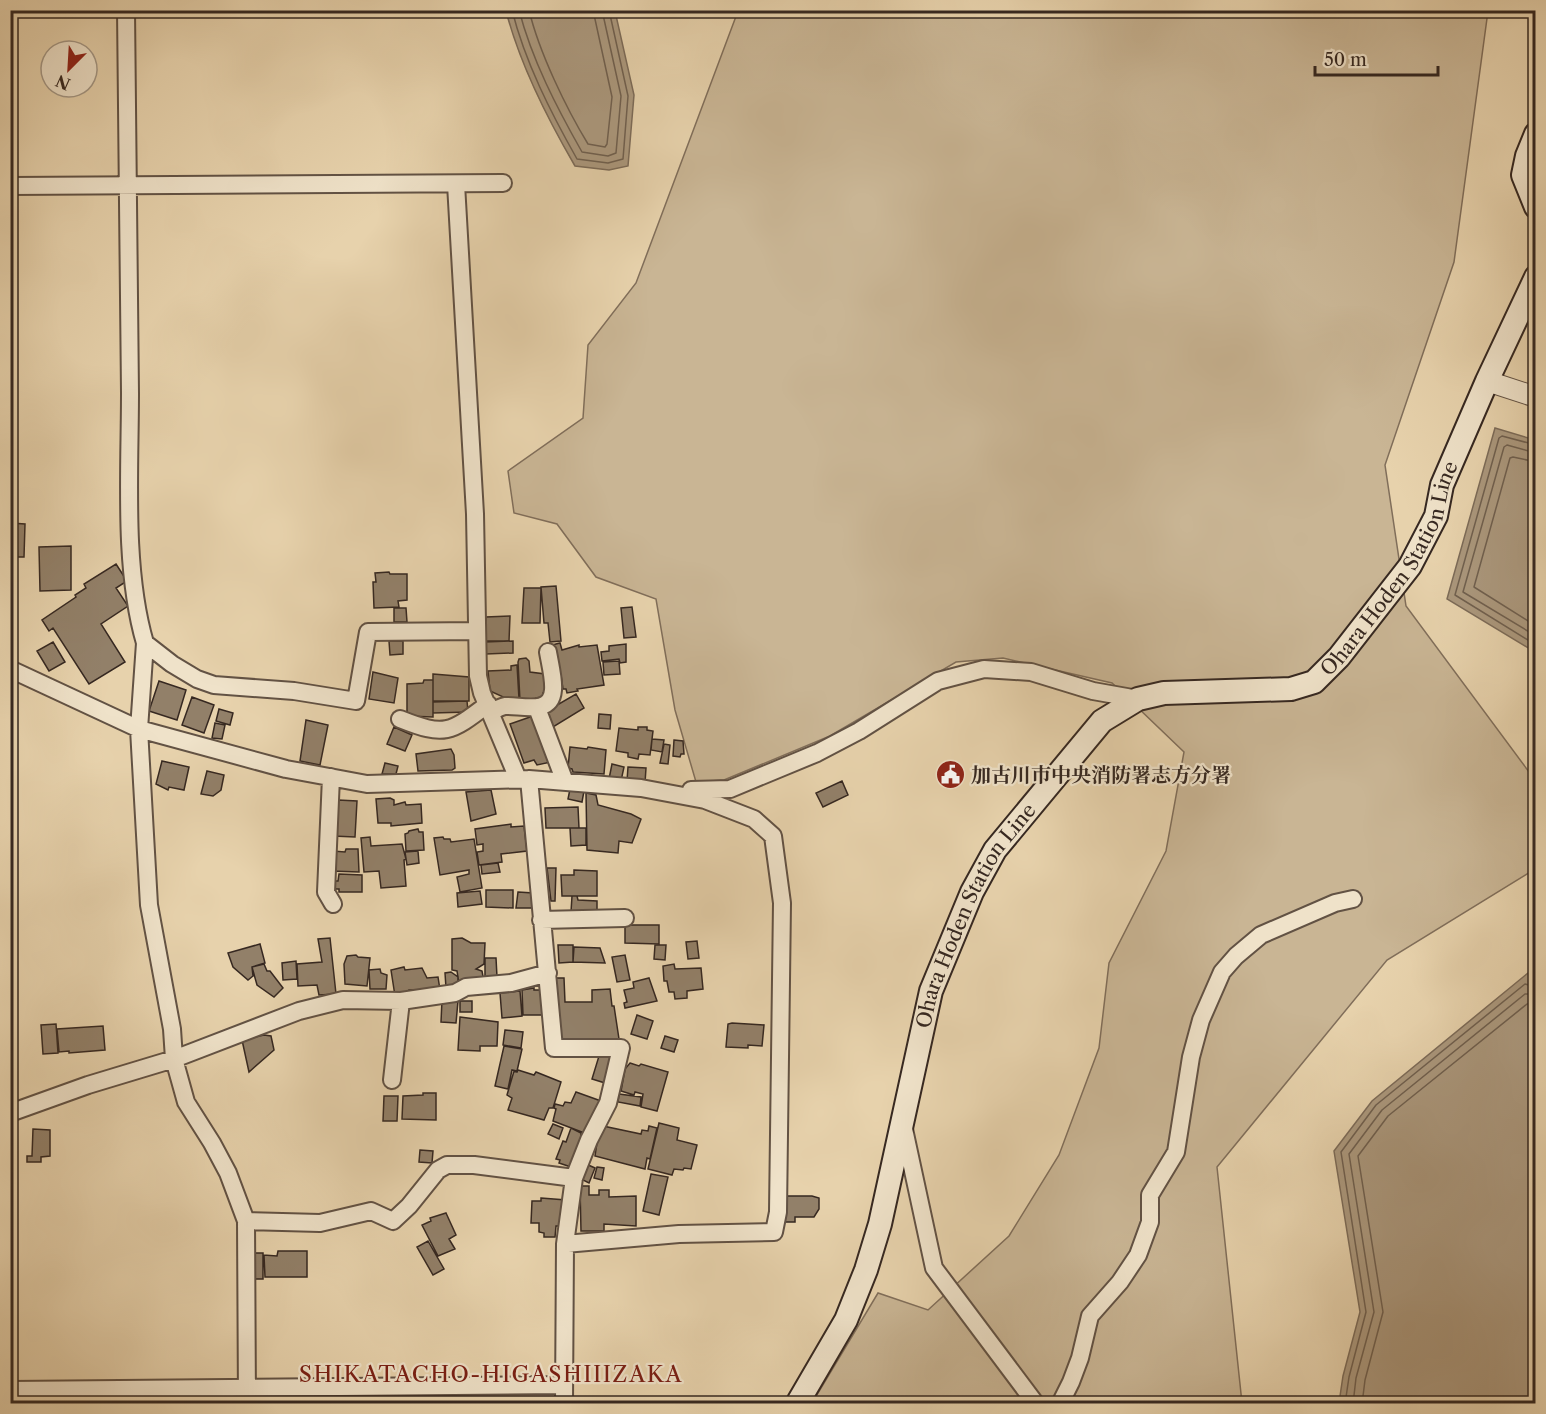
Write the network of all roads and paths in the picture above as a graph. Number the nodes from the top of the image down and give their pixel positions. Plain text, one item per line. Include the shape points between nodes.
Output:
1 (126, 10) edge
2 (1536, 134) edge
3 (503, 183) dead end
4 (129, 184) junction
5 (456, 184) junction
6 (10, 186) edge
7 (1536, 207) edge
8 (1536, 277) edge
9 (1487, 381) junction
10 (1536, 397) edge
11 (477, 631) junction
12 (145, 643) junction
13 (548, 652) dead end
14 (10, 669) edge
15 (1138, 699) junction
16 (490, 708) junction
17 (537, 708) junction
18 (400, 719) dead end
19 (139, 729) junction
20 (331, 777) junction
21 (523, 779) junction
22 (565, 782) junction
23 (660, 792) junction
24 (1353, 899) dead end
25 (333, 904) dead end
26 (625, 918) dead end
27 (541, 920) junction
28 (548, 972) junction
29 (401, 1001) junction
30 (174, 1059) junction
31 (392, 1080) dead end
32 (10, 1113) edge
33 (902, 1119) junction
34 (574, 1178) junction
35 (246, 1221) junction
36 (565, 1244) junction
37 (563, 1385) junction
38 (10, 1390) edge
39 (247, 1396) edge
40 (564, 1404) edge
41 (797, 1404) edge
42 (1036, 1404) edge
43 (1060, 1404) edge

1 - 4 street
2 - 7 main road via 1523,175
3 - 5 street
4 - 5 street
4 - 6 street
4 - 12 street via 130,556
5 - 11 street via 475,514
8 - 9 main road, Ohara Hoden Station Line
9 - 10 street
9 - 15 main road, Ohara Hoden Station Line via 1442,485 1436,516 1410,566 1339,657 1314,682 1291,689 1164,693
11 - 12 street via 368,632 356,701 214,685 172,664
11 - 16 street via 478,676
12 - 19 street
13 - 17 street via 553,690 546,704
14 - 19 street
15 - 23 street via 1093,691 1031,672 984,669 939,681 817,753 730,789
15 - 33 main road, Ohara Hoden Station Line via 1102,721 995,850 972,892 931,991
16 - 17 street
16 - 18 street via 447,730 423,728
16 - 21 street
17 - 22 street
19 - 20 street via 286,769
19 - 30 street via 149,904
20 - 21 street via 367,784
20 - 25 street via 326,892
21 - 22 street
21 - 27 street
22 - 23 street
23 - 36 street via 705,800 754,819 774,836 782,903 778,1212 774,1232 679,1234
24 - 43 street via 1260,935 1222,972 1191,1057 1176,1152 1150,1195 1150,1222 1138,1255 1090,1316 1080,1358
26 - 27 street
27 - 28 street
28 - 29 street via 511,983 466,987 455,993
28 - 34 street via 554,1048 621,1048 608,1103
29 - 30 street via 343,1000 325,1004
29 - 31 street
30 - 32 street via 88,1084
30 - 35 street via 186,1102 228,1173
33 - 41 main road, Ohara Hoden Station Line via 866,1270 846,1320
33 - 42 street via 934,1268
34 - 35 street via 447,1165 438,1170 393,1221 371,1211 320,1223
34 - 36 street
35 - 39 street
36 - 37 street
37 - 39 street
37 - 40 street
38 - 39 street

